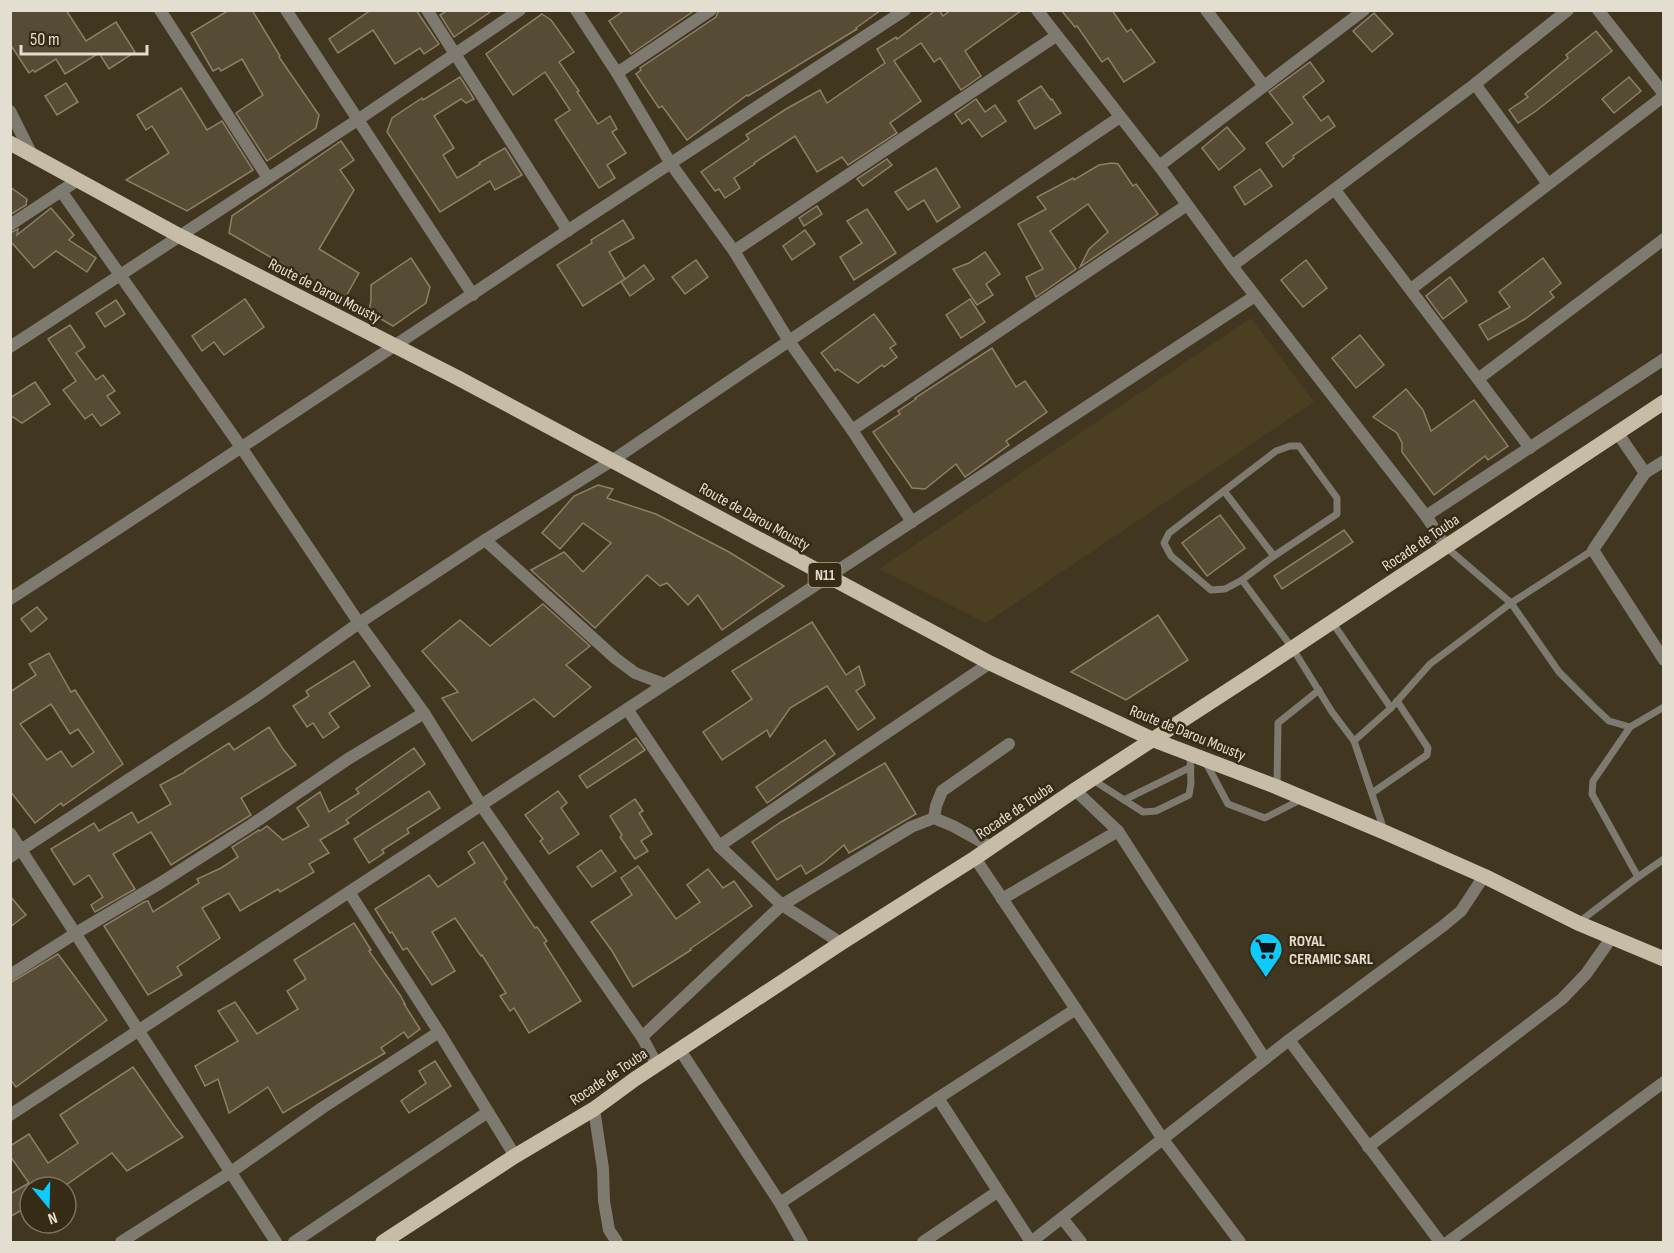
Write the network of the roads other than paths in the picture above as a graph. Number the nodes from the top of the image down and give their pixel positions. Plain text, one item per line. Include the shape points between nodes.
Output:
1 (160, 10) edge
2 (286, 10) edge
3 (427, 10) edge
4 (520, 10) edge
5 (576, 10) edge
6 (711, 10) edge
7 (905, 10) edge
8 (1037, 10) edge
9 (1206, 10) edge
10 (1364, 10) edge
11 (1568, 10) edge
12 (1598, 10) edge
13 (1056, 36) junction
14 (455, 53) junction
15 (617, 73) junction
16 (1475, 84) junction
17 (1264, 86) junction
18 (1664, 95) edge
19 (10, 111) edge
20 (1120, 117) junction
21 (359, 119) junction
22 (10, 143) edge
23 (33, 157) junction
24 (671, 164) junction
25 (1159, 166) junction
26 (268, 178) junction
27 (78, 180) junction
28 (1548, 184) junction
29 (1335, 190) junction
30 (61, 191) junction
31 (1187, 205) junction
32 (10, 225) edge
33 (568, 231) junction
34 (180, 236) junction
35 (1664, 239) edge
36 (734, 251) junction
37 (1232, 266) junction
38 (119, 276) junction
39 (1410, 289) junction
40 (473, 295) junction
41 (1255, 296) junction
42 (789, 341) junction
43 (10, 347) edge
44 (396, 347) junction
45 (1664, 359) edge
46 (1478, 379) junction
47 (1664, 402) edge
48 (852, 430) junction
49 (1617, 432) junction
50 (241, 447) junction
51 (1530, 448) junction
52 (613, 460) junction
53 (1664, 461) edge
54 (1645, 473) junction
55 (1224, 491) junction
56 (1426, 516) junction
57 (912, 522) junction
58 (485, 540) junction
59 (1446, 547) junction
60 (1593, 550) junction
61 (1274, 556) junction
62 (828, 577) junction
63 (1242, 580) junction
64 (10, 599) edge
65 (1511, 603) junction
66 (359, 622) junction
67 (1332, 622) junction
68 (1293, 649) junction
69 (1664, 660) edge
70 (990, 663) junction
71 (664, 684) junction
72 (1319, 690) junction
73 (1397, 701) junction
74 (1664, 707) edge
75 (1391, 708) junction
76 (627, 709) junction
77 (424, 713) junction
78 (1630, 727) junction
79 (1154, 740) junction
80 (1354, 741) junction
81 (1008, 744) dead end
82 (1195, 760) junction
83 (1092, 779) junction
84 (1276, 787) junction
85 (1075, 790) junction
86 (1372, 794) junction
87 (1304, 798) junction
88 (1124, 800) junction
89 (481, 805) junction
90 (934, 818) junction
91 (1118, 831) junction
92 (1384, 832) junction
93 (10, 833) edge
94 (719, 846) junction
95 (991, 848) junction
96 (22, 850) junction
97 (10, 857) edge
98 (975, 858) junction
99 (1664, 859) edge
100 (1484, 876) junction
101 (1638, 877) junction
102 (349, 892) junction
103 (1002, 899) junction
104 (782, 905) junction
105 (1578, 923) junction
106 (76, 933) junction
107 (1612, 937) junction
108 (841, 943) junction
109 (1664, 958) edge
110 (10, 975) edge
111 (1076, 1010) junction
112 (139, 1030) junction
113 (439, 1032) junction
114 (642, 1037) junction
115 (1289, 1040) junction
116 (680, 1050) junction
117 (1265, 1059) junction
118 (657, 1065) junction
119 (1663, 1083) edge
120 (938, 1098) junction
121 (594, 1109) junction
122 (488, 1112) junction
123 (10, 1115) edge
124 (1162, 1138) junction
125 (1368, 1147) junction
126 (515, 1156) junction
127 (231, 1172) junction
128 (997, 1192) junction
129 (780, 1203) junction
130 (1062, 1218) junction
131 (121, 1242) edge
132 (276, 1242) edge
133 (294, 1242) edge
134 (383, 1242) edge
135 (617, 1242) edge
136 (802, 1242) edge
137 (923, 1242) edge
138 (1031, 1242) edge
139 (1081, 1242) edge
140 (1240, 1242) edge
141 (1440, 1242) edge
142 (1448, 1242) edge

1 - 26 street
2 - 21 street
3 - 14 street
4 - 14 street
5 - 15 street
6 - 15 street
7 - 24 street
8 - 13 street
9 - 17 street
10 - 17 street
11 - 16 street
12 - 18 street
13 - 20 street
13 - 36 street
14 - 21 street
14 - 33 street
15 - 24 street
16 - 28 street
16 - 29 street
17 - 25 street
18 - 28 street
19 - 23 street
20 - 25 street
20 - 42 street
21 - 26 street
21 - 40 street
22 - 23 main road, Route de Darou Mousty / N11
23 - 27 main road, Route de Darou Mousty / N11
24 - 33 street
24 - 36 street
25 - 31 street
26 - 34 street
27 - 30 street
27 - 34 main road, Route de Darou Mousty / N11
28 - 39 street
29 - 37 street
29 - 39 street
30 - 32 street
30 - 38 street
31 - 37 street
31 - 48 street
33 - 40 street
34 - 38 street
34 - 44 main road, Route de Darou Mousty / N11
35 - 46 street
36 - 42 street
37 - 41 street
38 - 43 street
38 - 50 street
39 - 46 street
40 - 44 street
41 - 56 street
41 - 57 street
42 - 48 street
42 - 52 street
44 - 50 street
44 - 52 main road, Route de Darou Mousty / N11
45 - 51 street
46 - 51 street
47 - 49 main road, Rocade de Touba
48 - 57 street
49 - 54 street
49 - 59 main road, Rocade de Touba
50 - 64 street
50 - 66 street
51 - 56 street
52 - 58 street
52 - 62 main road, Route de Darou Mousty / N11
53 - 54 street
54 - 60 street
55 - 61 lane
55 - 61 lane via 1276,451 1299,446 1337,498 1337,514
55 - 63 lane via 1169,533 1164,543 1171,556 1211,590 1224,589
56 - 59 street
57 - 62 street
58 - 66 street
58 - 71 street via 615,658 634,673
59 - 65 lane
59 - 67 main road, Rocade de Touba
60 - 65 lane
60 - 69 street
61 - 63 lane
62 - 70 main road, Route de Darou Mousty / N11
62 - 71 street
63 - 68 lane
65 - 73 lane via 1430,664
65 - 78 lane via 1559,672 1609,721
66 - 77 street
66 - 96 street via 253,698
67 - 68 main road, Rocade de Touba
67 - 75 lane
68 - 72 lane
68 - 79 main road, Rocade de Touba
70 - 79 main road, Route de Darou Mousty / N11
70 - 94 street
71 - 76 street
72 - 80 lane
72 - 84 lane via 1278,723
73 - 75 lane
73 - 86 lane via 1428,748 1427,755
74 - 78 lane
75 - 80 lane
76 - 89 street
76 - 94 street
77 - 89 street
77 - 106 street
78 - 101 lane via 1593,781 1592,794
79 - 82 main road, Route de Darou Mousty / N11
79 - 83 main road, Rocade de Touba
80 - 86 lane
81 - 90 street via 942,791
82 - 84 main road, Route de Darou Mousty / N11
82 - 87 lane via 1228,804 1265,818
82 - 88 lane
82 - 88 lane via 1189,795 1156,811 1143,812
83 - 85 main road, Rocade de Touba
83 - 88 lane
84 - 87 main road, Route de Darou Mousty / N11
85 - 91 street
85 - 95 main road, Rocade de Touba
86 - 92 lane
87 - 92 main road, Route de Darou Mousty / N11
89 - 102 street
89 - 114 street
90 - 95 street
90 - 104 street via 911,827
91 - 103 street
91 - 117 street
92 - 100 main road, Route de Darou Mousty / N11
93 - 96 street
94 - 104 street
95 - 98 main road, Rocade de Touba
96 - 97 street
96 - 106 street
98 - 103 street
98 - 108 main road, Rocade de Touba
99 - 101 lane
100 - 105 main road, Route de Darou Mousty / N11
100 - 115 street via 1452,919
101 - 105 lane
102 - 112 street
102 - 113 street
103 - 111 street
104 - 108 street
104 - 114 street
105 - 107 main road, Route de Darou Mousty / N11
106 - 110 street
106 - 112 street
107 - 109 main road, Route de Darou Mousty / N11
107 - 125 street via 1562,999
108 - 116 main road, Rocade de Touba
111 - 120 street
111 - 124 street
112 - 123 street
112 - 127 street
113 - 122 street
113 - 127 street
114 - 118 street
115 - 117 street
115 - 125 street
116 - 118 main road, Rocade de Touba
116 - 129 street
117 - 124 street
118 - 121 main road, Rocade de Touba
119 - 142 street
120 - 128 street
120 - 129 street
121 - 126 main road, Rocade de Touba
121 - 135 street via 609,1230
122 - 126 street
122 - 133 street
124 - 130 street
124 - 140 street
125 - 141 street
126 - 134 main road, Rocade de Touba
127 - 131 street
127 - 132 street
128 - 137 street
128 - 138 street
129 - 136 street
130 - 138 street
130 - 139 street

